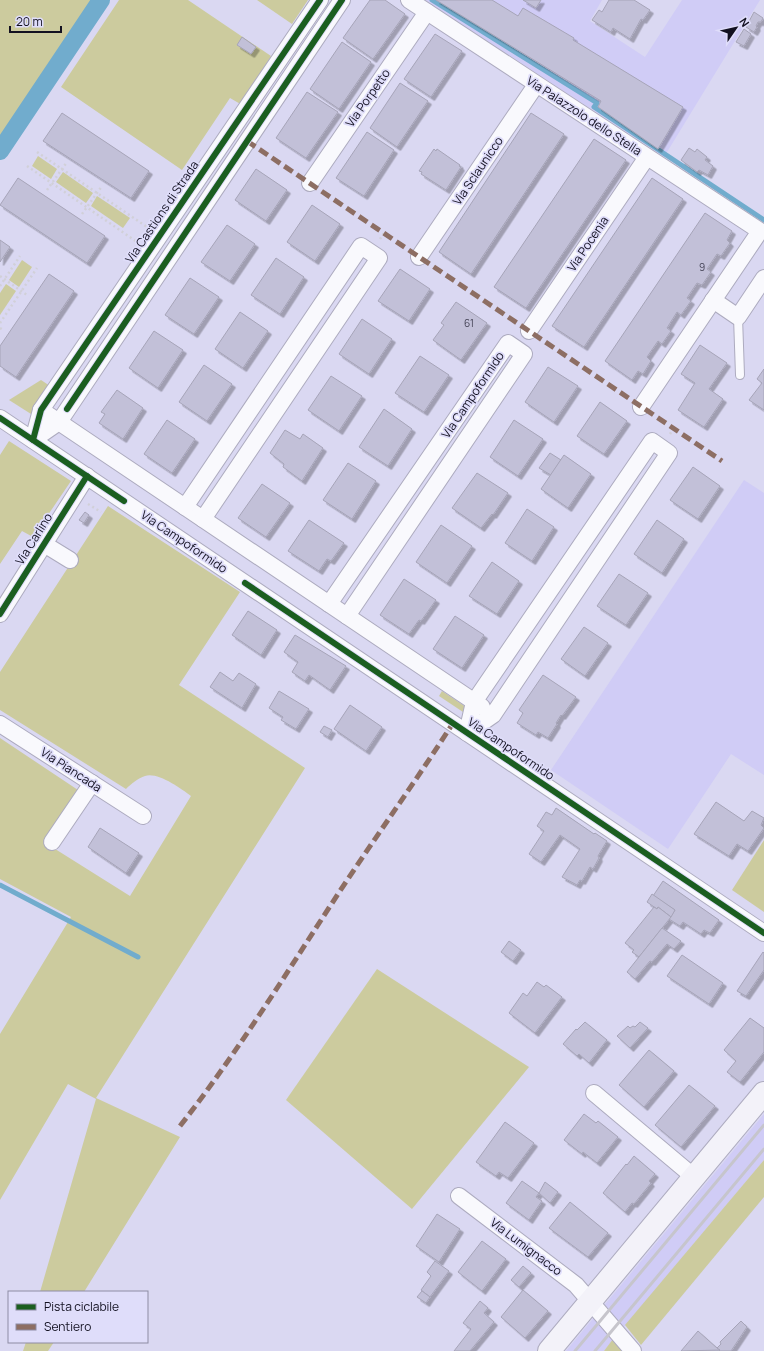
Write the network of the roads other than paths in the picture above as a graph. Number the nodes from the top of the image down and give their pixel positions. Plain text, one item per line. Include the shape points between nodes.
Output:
1 (320, 0) edge
2 (342, 0) edge
3 (409, 0) edge
4 (427, 12) junction
5 (298, 49) junction
6 (536, 85) junction
7 (647, 157) junction
8 (310, 183) dead end
9 (199, 195) junction
10 (762, 233) edge
11 (419, 258) dead end
12 (764, 278) edge
13 (129, 299) junction
14 (713, 300) junction
15 (738, 317) junction
16 (529, 331) dead end
17 (740, 375) dead end
18 (641, 407) dead end
19 (41, 410) junction
20 (0, 418) edge
21 (59, 422) junction
22 (33, 440) junction
23 (87, 476) junction
24 (185, 507) junction
25 (203, 519) junction
26 (44, 544) junction
27 (70, 560) dead end
28 (329, 604) junction
29 (1, 608) edge
30 (347, 616) junction
31 (474, 702) junction
32 (493, 715) junction
33 (0, 724) edge
34 (467, 733) junction
35 (92, 783) junction
36 (143, 816) dead end
37 (52, 842) dead end
38 (764, 933) edge
39 (594, 1093) dead end
40 (764, 1093) edge
41 (694, 1177) junction
42 (459, 1196) dead end
43 (590, 1301) junction
44 (549, 1351) edge
45 (633, 1351) edge

1 - 5 street, Via Castions di Strada
2 - 5 street, Via Castions di Strada
3 - 4 street, Via Palazzolo dello Stella
4 - 6 street, Via Palazzolo dello Stella
4 - 8 street, Via Porpetto
5 - 9 street, Via Castions di Strada
6 - 7 street, Via Palazzolo dello Stella
6 - 11 street, Via Sclaunicco
7 - 10 street, Via Palazzolo dello Stella
7 - 16 street, Via Pocenia
9 - 13 street, Via Castions di Strada
9 - 13 street, Via Castions di Strada via 159,236 149,250
10 - 14 street, Via Palazzolo dello Stella
12 - 15 street
13 - 19 street, Via Castions di Strada
13 - 21 street, Via Castions di Strada
14 - 15 street
14 - 18 street, Via Palazzolo dello Stella
15 - 17 lane
19 - 21 street, Via Campoformido
19 - 22 street, Via Castions di Strada
20 - 22 street, Via Campoformido
21 - 22 street, Via Castions di Strada
21 - 24 street, Via Campoformido
22 - 23 street, Via Campoformido
23 - 26 street, Via Carlino
23 - 34 street, Via Campoformido
24 - 25 street, Via Campoformido
24 - 25 street via 361,246 371,252 379,258
25 - 28 street, Via Campoformido
26 - 27 street
26 - 29 street, Via Carlino
28 - 30 street, Via Campoformido
28 - 30 street, Via Campoformido via 508,343 524,354
30 - 31 street, Via Campoformido
31 - 32 street, Via Campoformido
31 - 32 street, Via Campoformido via 652,441 669,453
31 - 34 street, Via Campoformido
32 - 34 street, Via Campoformido
33 - 35 street, Via Piancada
34 - 38 street, Via Campoformido
35 - 36 street, Via Piancada
35 - 37 street
39 - 41 street
40 - 41 main road
41 - 43 main road
42 - 43 street, Via Lumignacco via 576,1285
43 - 44 main road
43 - 45 street, Via Lumignacco

